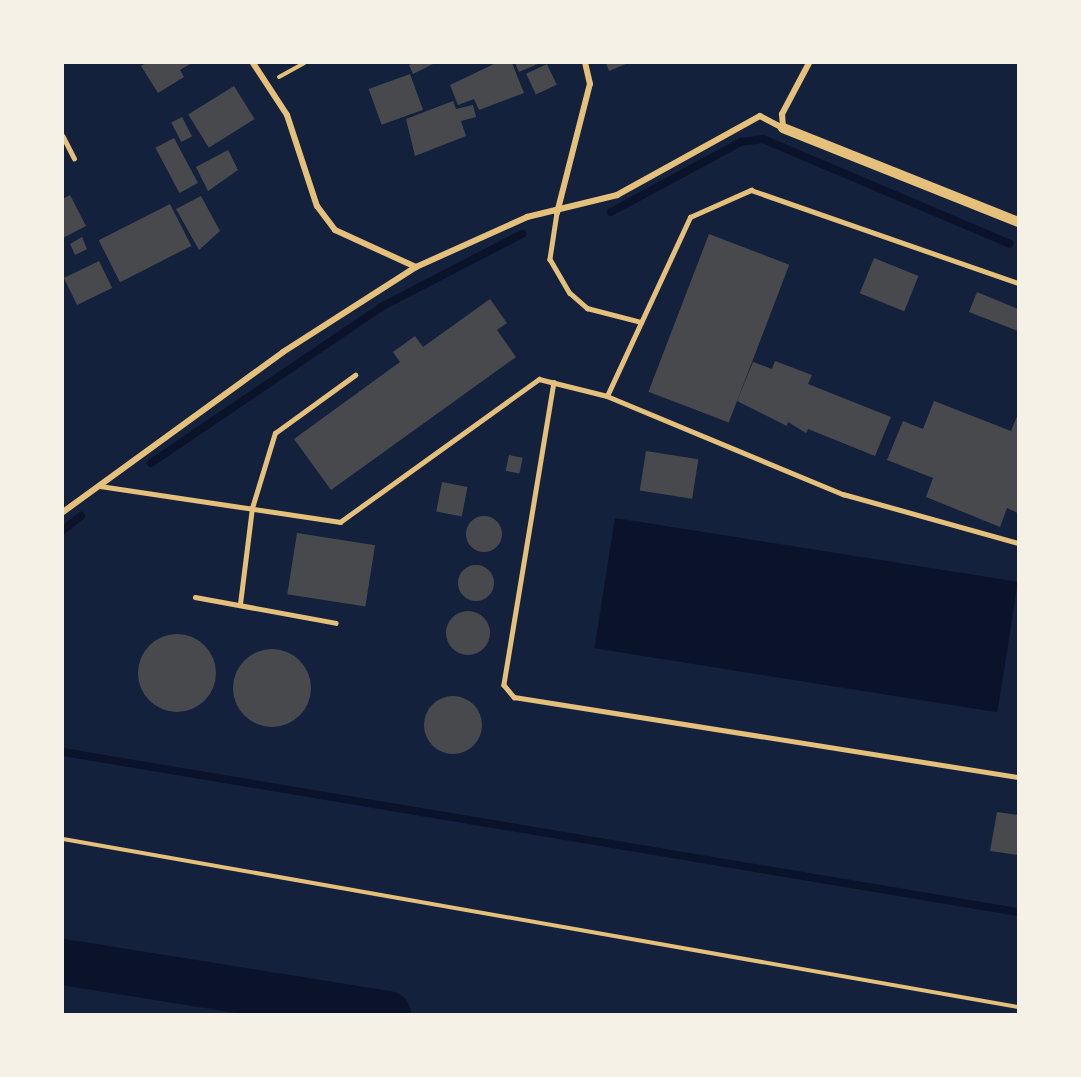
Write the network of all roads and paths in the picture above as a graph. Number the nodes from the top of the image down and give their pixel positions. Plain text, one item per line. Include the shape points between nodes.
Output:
1 (253, 63) edge
2 (304, 63) edge
3 (585, 63) edge
4 (809, 63) edge
5 (267, 83) junction
6 (783, 128) junction
7 (63, 136) edge
8 (74, 158) dead end
9 (558, 213) junction
10 (1018, 222) edge
11 (416, 267) junction
12 (1018, 283) edge
13 (641, 322) junction
14 (355, 375) dead end
15 (555, 382) junction
16 (607, 396) junction
17 (99, 485) junction
18 (252, 508) junction
19 (63, 512) edge
20 (1018, 543) edge
21 (195, 597) dead end
22 (240, 604) junction
23 (336, 623) dead end
24 (1018, 777) edge
25 (63, 839) edge
26 (1018, 1007) edge

1 - 5 street
2 - 5 path
3 - 9 street via 590,84
4 - 6 street via 782,114
5 - 11 street via 287,115 317,206 335,230
6 - 9 street via 760,116 617,195
6 - 10 street
7 - 8 lane
9 - 11 street via 496,229
9 - 13 lane via 550,259 570,293 587,308
11 - 17 street via 283,352
12 - 13 lane via 751,190 690,217
13 - 16 lane
14 - 18 lane via 275,433
15 - 16 lane
15 - 18 lane via 539,379 340,522
15 - 24 lane via 504,685 514,697
16 - 20 lane via 843,494
17 - 18 lane
17 - 19 street
18 - 22 lane
21 - 22 lane
22 - 23 lane
25 - 26 path

